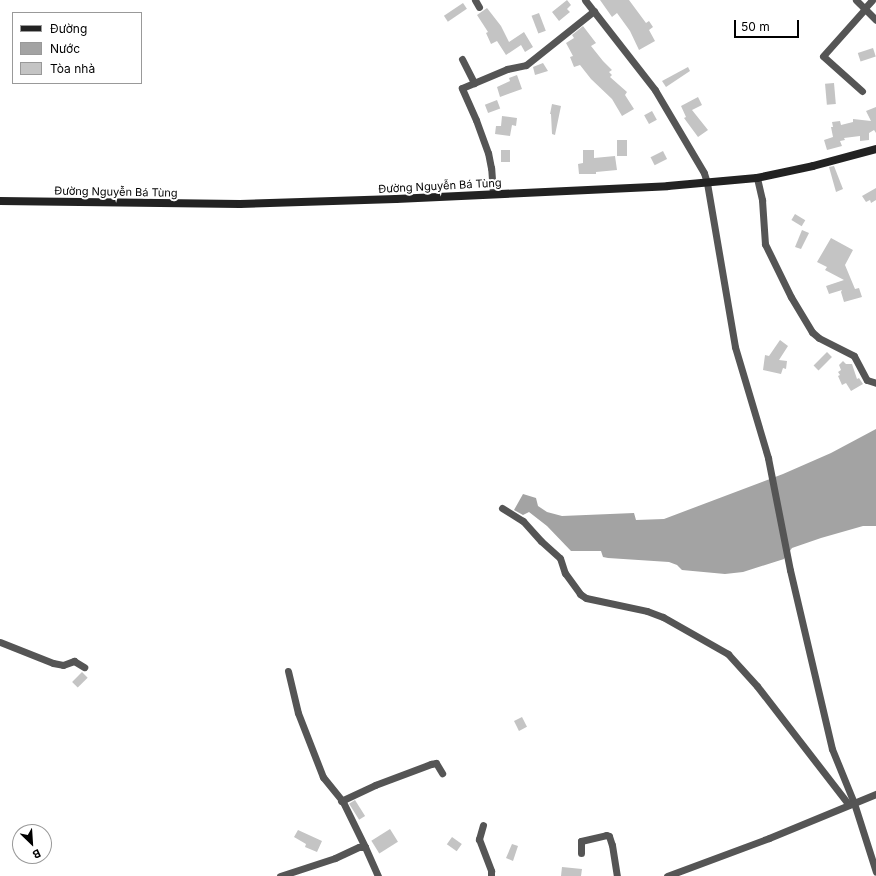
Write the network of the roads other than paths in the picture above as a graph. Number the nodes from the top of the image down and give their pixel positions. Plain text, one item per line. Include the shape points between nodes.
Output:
1 (476, 0) edge
2 (585, 0) edge
3 (856, 0) edge
4 (872, 0) edge
5 (479, 7) dead end
6 (864, 9) junction
7 (594, 11) junction
8 (876, 20) edge
9 (462, 59) dead end
10 (474, 83) junction
11 (862, 91) dead end
12 (876, 149) edge
13 (757, 178) junction
14 (707, 183) junction
15 (490, 195) junction
16 (0, 201) edge
17 (876, 383) edge
18 (502, 508) dead end
19 (0, 642) edge
20 (84, 667) dead end
21 (288, 671) dead end
22 (442, 773) dead end
23 (876, 794) edge
24 (341, 801) junction
25 (851, 804) junction
26 (483, 824) dead end
27 (364, 847) junction
28 (581, 853) dead end
29 (876, 869) edge
30 (280, 876) edge
31 (378, 876) edge
32 (491, 876) edge
33 (617, 876) edge
34 (667, 876) edge

1 - 5 street
2 - 7 street
3 - 6 street
4 - 6 street
6 - 8 street
6 - 11 street via 823,56
7 - 10 street via 526,65 507,69
7 - 14 street via 655,90 704,173
9 - 10 street
10 - 15 street via 462,88 488,153 491,168
12 - 13 main road, Đường Nguyễn Bá Tùng
13 - 14 main road, Đường Nguyễn Bá Tùng
13 - 17 street via 762,200 765,244 791,297 812,332 854,356 867,380
14 - 15 main road, Đường Nguyễn Bá Tùng
14 - 25 street via 735,347 768,458 790,570 832,749
15 - 16 main road, Đường Nguyễn Bá Tùng via 240,204
18 - 25 street via 523,521 541,542 560,558 565,573 580,594 586,598 663,617 725,652 753,681
19 - 20 street via 53,663 63,665 74,661
21 - 24 street via 298,713 323,777
22 - 24 street via 436,763 431,764
23 - 25 street
24 - 27 street
25 - 29 street
25 - 34 street
26 - 32 street via 479,839
27 - 30 street
27 - 31 street
28 - 33 street via 580,841 609,836

